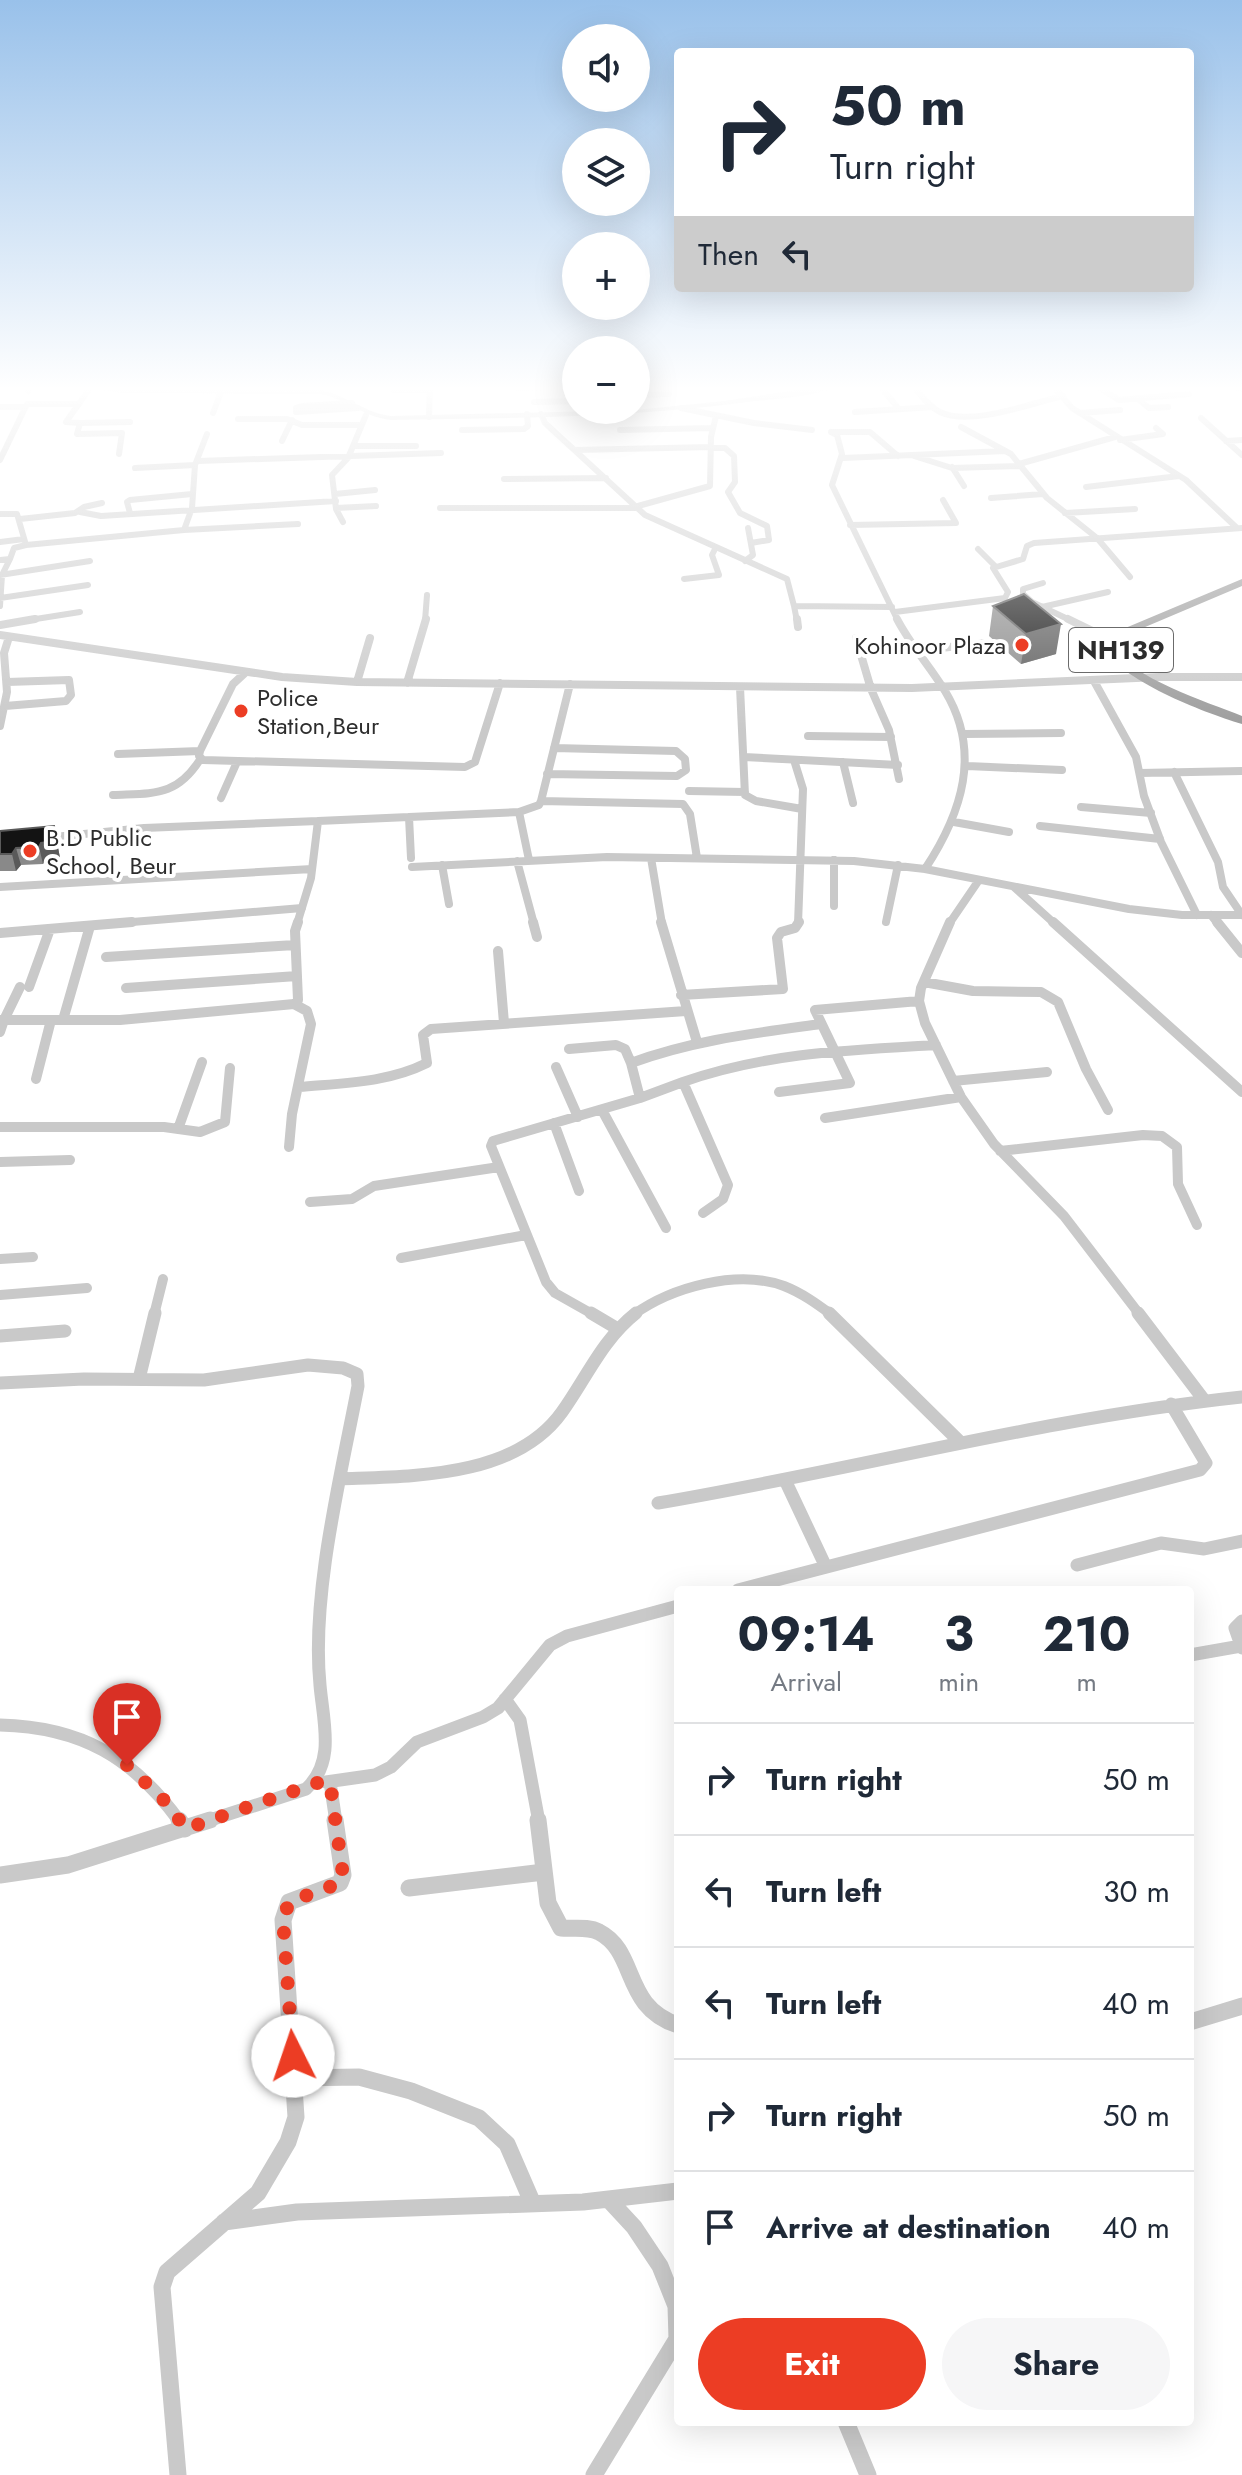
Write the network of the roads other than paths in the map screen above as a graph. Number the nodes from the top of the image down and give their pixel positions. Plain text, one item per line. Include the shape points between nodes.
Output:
1 (336, 501) edge
2 (128, 502) edge
3 (192, 502) edge
4 (326, 502) edge
5 (340, 502) edge
6 (632, 502) edge
7 (657, 502) edge
8 (732, 502) edge
9 (840, 502) edge
10 (944, 502) edge
11 (1052, 502) edge
12 (1211, 502) edge
13 (102, 503) dead end
14 (376, 506) dead end
15 (638, 507) junction
16 (192, 508) junction
17 (440, 508) dead end
18 (1135, 509) dead end
19 (80, 512) junction
20 (130, 513) junction
21 (1065, 513) junction
22 (0, 514) edge
23 (20, 519) junction
24 (343, 522) dead end
25 (298, 524) dead end
26 (850, 525) junction
27 (748, 528) dead end
28 (1240, 528) edge
29 (184, 530) junction
30 (0, 535) edge
31 (1097, 538) junction
32 (24, 539) junction
33 (0, 542) edge
34 (751, 543) junction
35 (715, 549) junction
36 (978, 549) dead end
37 (10, 559) junction
38 (0, 560) edge
39 (90, 561) dead end
40 (745, 561) junction
41 (995, 566) junction
42 (1, 575) edge
43 (1130, 577) dead end
44 (684, 579) dead end
45 (1242, 582) edge
46 (1043, 583) dead end
47 (88, 585) dead end
48 (1242, 591) edge
49 (1108, 592) dead end
50 (0, 594) edge
51 (427, 595) dead end
52 (0, 606) edge
53 (794, 606) junction
54 (1042, 607) junction
55 (894, 610) junction
56 (80, 612) dead end
57 (0, 625) edge
58 (798, 627) dead end
59 (4, 636) edge
60 (370, 638) dead end
61 (856, 638) dead end
62 (1111, 640) junction
63 (985, 643) dead end
64 (914, 651) junction
65 (246, 672) junction
66 (1146, 674) junction
67 (1242, 677) edge
68 (1094, 681) junction
69 (7, 682) junction
70 (357, 682) junction
71 (407, 683) junction
72 (500, 683) junction
73 (570, 684) junction
74 (740, 687) junction
75 (941, 687) junction
76 (870, 688) junction
77 (5, 706) junction
78 (1242, 713) edge
79 (1242, 720) edge
80 (0, 726) edge
81 (1061, 733) dead end
82 (963, 734) junction
83 (808, 736) dead end
84 (891, 737) junction
85 (554, 748) junction
86 (118, 754) dead end
87 (200, 755) junction
88 (744, 757) junction
89 (794, 760) junction
90 (237, 762) junction
91 (843, 762) junction
92 (898, 765) junction
93 (967, 766) junction
94 (1062, 770) dead end
95 (1242, 771) edge
96 (1174, 772) junction
97 (1140, 773) junction
98 (547, 774) junction
99 (688, 777) dead end
100 (899, 779) dead end
101 (689, 791) junction
102 (745, 792) junction
103 (113, 795) dead end
104 (221, 798) dead end
105 (541, 801) junction
106 (853, 803) dead end
107 (691, 804) dead end
108 (1081, 807) dead end
109 (802, 809) junction
110 (519, 812) junction
111 (1151, 813) junction
112 (409, 817) junction
113 (318, 821) junction
114 (954, 822) junction
115 (1040, 826) dead end
116 (1009, 832) dead end
117 (35, 838) edge
118 (1160, 839) junction
119 (651, 858) junction
120 (697, 858) junction
121 (799, 859) junction
122 (529, 860) junction
123 (834, 860) junction
124 (517, 861) junction
125 (442, 865) junction
126 (898, 865) junction
127 (312, 869) junction
128 (925, 869) junction
129 (979, 880) junction
130 (0, 887) edge
131 (1014, 887) junction
132 (449, 904) dead end
133 (834, 906) dead end
134 (302, 908) junction
135 (1197, 915) junction
136 (1211, 915) junction
137 (1242, 915) edge
138 (886, 922) dead end
139 (90, 926) junction
140 (50, 929) junction
141 (0, 933) edge
142 (537, 937) dead end
143 (295, 945) junction
144 (498, 951) dead end
145 (1242, 953) edge
146 (106, 957) dead end
147 (297, 976) junction
148 (924, 982) junction
149 (126, 988) dead end
150 (681, 995) junction
151 (919, 1001) junction
152 (294, 1004) junction
153 (686, 1011) junction
154 (2, 1020) edge
155 (57, 1020) junction
156 (504, 1023) junction
157 (821, 1024) junction
158 (0, 1032) edge
159 (697, 1042) junction
160 (936, 1045) junction
161 (569, 1049) dead end
162 (837, 1052) junction
163 (202, 1062) dead end
164 (631, 1063) junction
165 (556, 1067) dead end
166 (230, 1068) dead end
167 (1047, 1072) dead end
168 (36, 1079) dead end
169 (953, 1081) junction
170 (683, 1082) junction
171 (299, 1087) junction
172 (779, 1092) dead end
173 (1242, 1092) edge
174 (961, 1097) junction
175 (640, 1098) junction
176 (602, 1110) junction
177 (1108, 1110) dead end
178 (578, 1117) junction
179 (825, 1118) dead end
180 (554, 1123) junction
181 (0, 1127) edge
182 (178, 1129) junction
183 (289, 1147) dead end
184 (1000, 1151) junction
185 (70, 1160) dead end
186 (0, 1162) edge
187 (499, 1167) junction
188 (579, 1191) dead end
189 (310, 1202) dead end
190 (703, 1213) dead end
191 (1197, 1225) dead end
192 (666, 1228) dead end
193 (526, 1235) junction
194 (33, 1257) dead end
195 (401, 1258) dead end
196 (0, 1259) edge
197 (163, 1279) dead end
198 (87, 1288) dead end
199 (0, 1295) edge
200 (618, 1329) junction
201 (65, 1331) dead end
202 (0, 1336) edge
203 (139, 1379) junction
204 (0, 1383) edge
205 (1242, 1397) edge
206 (1204, 1400) junction
207 (1171, 1404) junction
208 (960, 1442) junction
209 (340, 1479) junction
210 (785, 1480) junction
211 (658, 1503) dead end
212 (1242, 1541) edge
213 (825, 1565) junction
214 (1077, 1565) dead end
215 (752, 1586) edge
216 (674, 1607) edge
217 (1242, 1621) edge
218 (1241, 1647) edge
219 (1194, 1654) edge
220 (505, 1699) junction
221 (0, 1725) edge
222 (324, 1782) junction
223 (185, 1829) junction
224 (544, 1872) junction
225 (0, 1875) edge
226 (409, 1888) dead end
227 (1242, 2006) edge
228 (1194, 2021) edge
229 (674, 2024) edge
230 (294, 2078) junction
231 (674, 2192) edge
232 (609, 2200) junction
233 (533, 2204) junction
234 (223, 2222) junction
235 (674, 2301) edge
236 (674, 2344) edge
237 (848, 2426) edge
238 (178, 2475) edge
239 (594, 2475) edge
240 (868, 2475) edge

1 - 24 street
2 - 20 street
3 - 16 street
4 - 16 street
5 - 14 street
6 - 15 street
7 - 15 street
8 - 34 street via 767,526 769,540
9 - 26 street
10 - 26 street via 956,523
11 - 21 street
12 - 28 street
13 - 19 street
15 - 17 street
15 - 35 street
16 - 20 street
16 - 29 street
18 - 21 street
19 - 20 street
19 - 23 street
21 - 31 street
22 - 23 street via 17,514
23 - 32 street
25 - 29 street
26 - 55 street
27 - 34 street
28 - 31 street
29 - 32 street
30 - 32 street
31 - 41 street via 1034,543 1027,546 1023,559
31 - 43 street
32 - 33 street
32 - 37 street
34 - 40 street via 753,555
35 - 40 street
35 - 44 street via 719,575
36 - 41 street
37 - 38 street
37 - 42 street
39 - 42 street
40 - 53 street via 787,579
41 - 55 street via 994,574 1008,592 1005,598
42 - 50 street
45 - 62 highway, NH139
46 - 54 street via 1022,591
47 - 50 street
48 - 66 highway, NH139 via 1124,645 1124,655
49 - 54 street
50 - 52 street
51 - 71 street via 426,619
53 - 55 street
53 - 58 street
54 - 62 street
55 - 64 street
56 - 57 street
59 - 65 street
59 - 69 street
60 - 70 street
61 - 76 street
62 - 66 highway, NH139 via 1105,645 1107,652
63 - 64 street
64 - 75 street
65 - 70 street
65 - 87 street via 233,684
66 - 67 street
66 - 68 street
66 - 75 street
66 - 78 highway, NH139
66 - 79 highway, NH139
68 - 75 street
68 - 97 street
69 - 77 street
69 - 77 street via 69,680 71,695 66,701
70 - 71 street
71 - 72 street
72 - 73 street
72 - 90 street via 475,762 465,767
73 - 74 street
73 - 85 street
74 - 76 street
74 - 88 street
75 - 76 street
75 - 82 street
76 - 84 street
77 - 80 street
81 - 82 street
82 - 93 street
83 - 84 street
84 - 92 street
85 - 98 street
85 - 98 street via 676,751 683,755 686,770 677,776
86 - 87 street
87 - 90 street
87 - 103 street via 193,773 176,788
88 - 89 street
88 - 102 street
89 - 91 street
89 - 109 street via 803,789
90 - 104 street
91 - 92 street
91 - 106 street
92 - 100 street
93 - 94 street
93 - 114 street
95 - 96 street
96 - 97 street
96 - 137 street via 1218,862 1223,887
97 - 111 street
98 - 105 street
99 - 101 street
101 - 102 street
101 - 107 street
102 - 109 street via 756,801
105 - 110 street
105 - 120 street via 683,804 690,814
108 - 111 street
109 - 121 street
110 - 112 street
110 - 122 street
111 - 118 street
112 - 113 street
112 - 125 street via 412,863
113 - 117 street
113 - 127 street
114 - 116 street
114 - 128 street
115 - 118 street
118 - 135 street
119 - 120 street
119 - 122 street
119 - 150 street via 659,915
120 - 121 street
121 - 123 street
121 - 150 street via 799,922 777,938 783,989
122 - 124 street
123 - 126 street
123 - 133 street
124 - 125 street
124 - 142 street
125 - 132 street
126 - 128 street
126 - 138 street
127 - 130 street
127 - 134 street
128 - 129 street
129 - 131 street
129 - 148 street via 950,922
131 - 135 street via 1129,909
131 - 173 street
134 - 139 street
134 - 143 street
135 - 136 street
136 - 137 street
136 - 145 street
139 - 140 street
139 - 155 street
140 - 141 street
140 - 154 street via 24,987
143 - 146 street
143 - 147 street
144 - 156 street
147 - 149 street
147 - 152 street
148 - 151 street
148 - 177 street via 1052,996
150 - 153 street
151 - 157 street via 818,1008
151 - 160 street
152 - 155 street via 120,1020
152 - 171 street via 307,1011 311,1024
153 - 156 street
153 - 159 street
154 - 155 street
154 - 158 street
155 - 168 street
156 - 171 street via 425,1031 427,1063 393,1076
157 - 159 street
157 - 162 street
159 - 164 street
160 - 162 street
160 - 169 street
161 - 164 street via 616,1045 625,1049
162 - 170 street via 736,1064
162 - 172 street via 850,1083
163 - 182 street
164 - 175 street
165 - 178 street
166 - 182 street via 225,1122 200,1132
167 - 169 street
169 - 174 street
170 - 175 street
170 - 190 street via 728,1185 721,1203
171 - 183 street
174 - 179 street
174 - 184 street
175 - 176 street
176 - 178 street
176 - 192 street
178 - 180 street
180 - 187 street via 493,1141
180 - 188 street
181 - 182 street
184 - 191 street via 1162,1136 1177,1147 1178,1184
184 - 206 street via 1064,1216
185 - 186 street
187 - 189 street via 374,1186 352,1199
187 - 193 street
193 - 195 street
193 - 200 street via 555,1293
194 - 196 street
197 - 203 street
198 - 199 street
200 - 208 street via 641,1308 682,1290 749,1278 786,1286 864,1344
200 - 209 street via 588,1365 572,1402 532,1442 465,1466
201 - 202 street
203 - 204 street
203 - 209 street via 203,1381 288,1366 351,1370 358,1386
205 - 206 street
206 - 207 street
207 - 208 street
207 - 213 street via 1206,1463 1200,1470
208 - 210 street
209 - 222 street via 325,1571 319,1672
210 - 211 street
210 - 213 street
212 - 214 street via 1204,1549 1161,1543
213 - 215 street
216 - 220 street via 550,1645
217 - 218 street via 1235,1628
218 - 219 street
220 - 222 street via 483,1717 417,1742 383,1771
220 - 224 street via 520,1720
221 - 223 street via 17,1724 108,1750 171,1807
222 - 223 street
222 - 230 street via 343,1875 340,1883 289,1902 283,1920
223 - 225 street via 68,1865
224 - 226 street
224 - 229 street via 548,1903 561,1928 598,1931 609,1939 650,2012
227 - 228 street
230 - 233 street via 359,2077 479,2118 507,2144
230 - 234 street via 296,2117 288,2142 258,2193
231 - 232 street
232 - 233 street
232 - 235 street via 660,2266
233 - 234 street via 298,2212
234 - 238 street via 167,2272 162,2287
236 - 239 street
237 - 240 street

